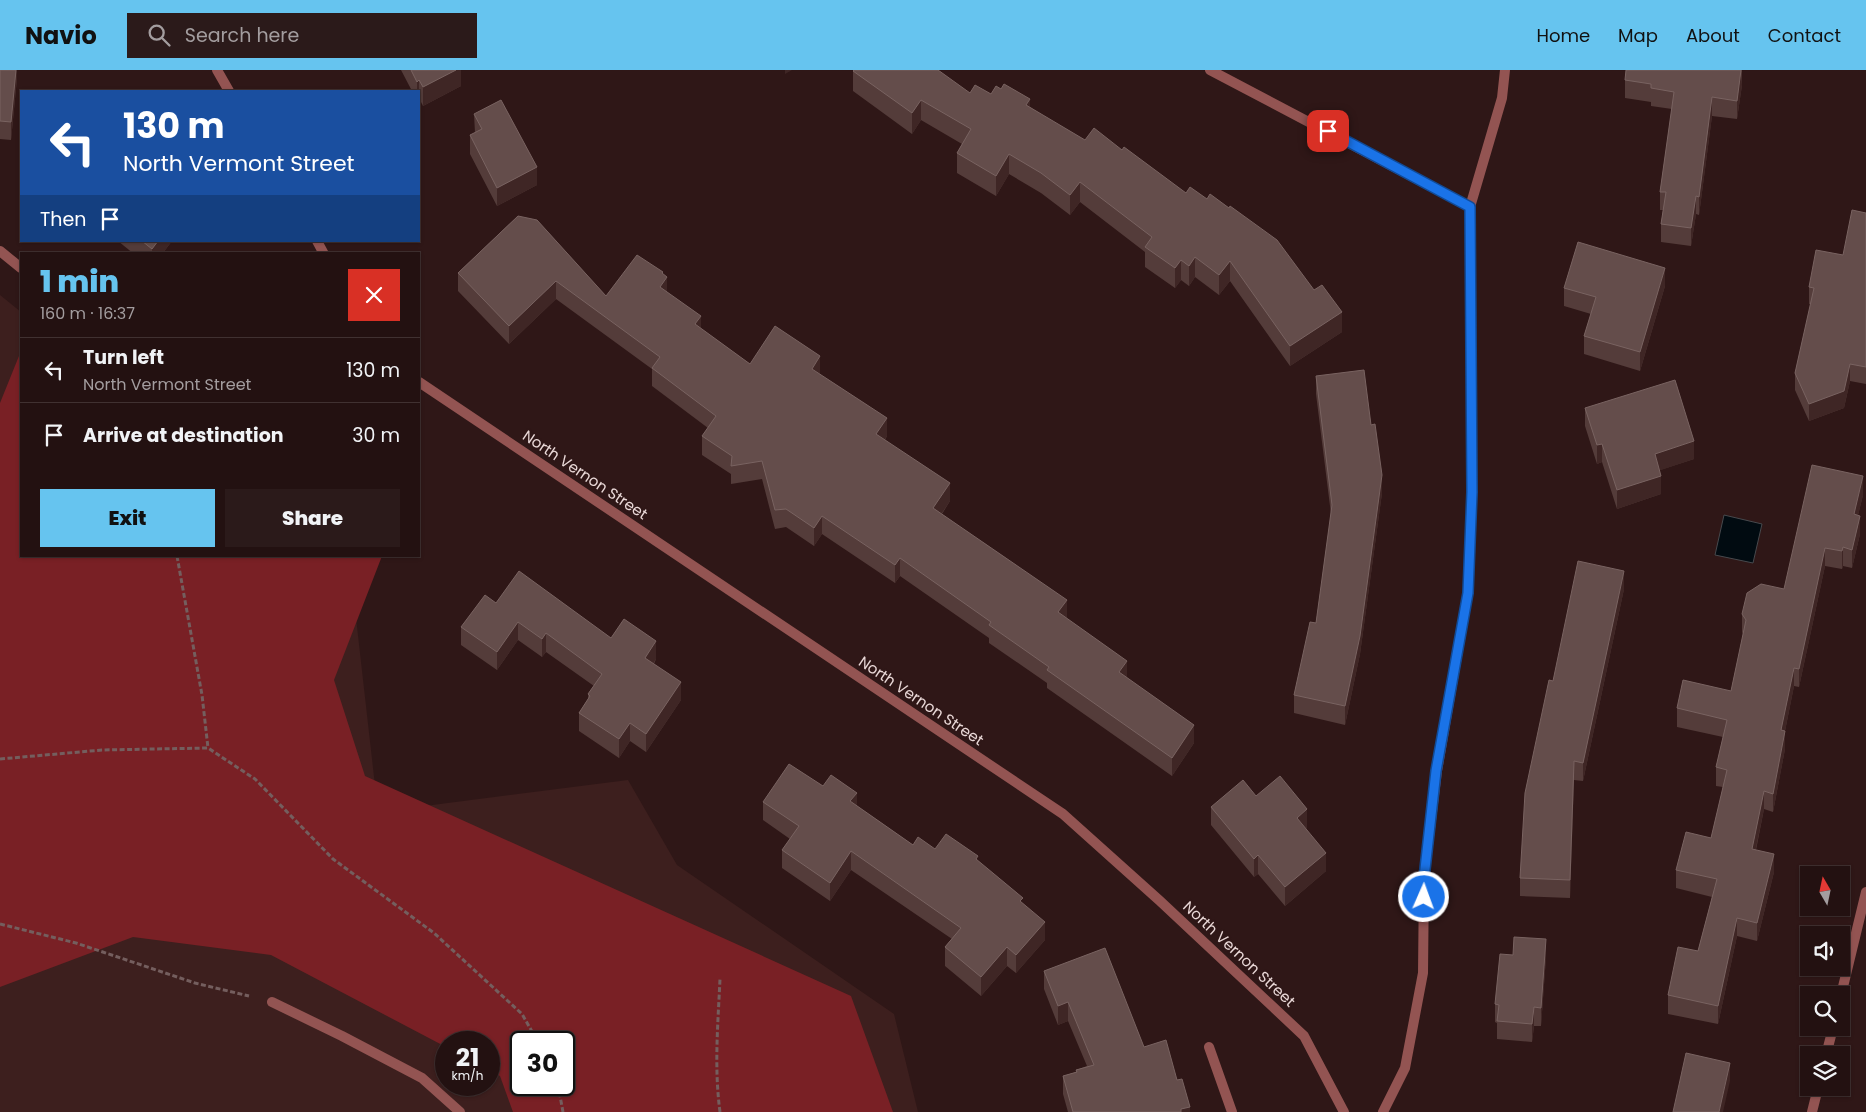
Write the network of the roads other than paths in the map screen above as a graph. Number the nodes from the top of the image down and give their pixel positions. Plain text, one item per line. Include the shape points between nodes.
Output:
1 (217, 70) edge
2 (1210, 70) edge
3 (1505, 70) edge
4 (228, 90) edge
5 (1470, 207) junction
6 (0, 251) edge
7 (20, 267) edge
8 (420, 383) edge
9 (1866, 892) edge
10 (1843, 986) edge
11 (272, 1002) road end
12 (1209, 1048) dead end
13 (1816, 1096) edge
14 (460, 1112) edge
15 (1232, 1112) edge
16 (1344, 1112) edge
17 (1384, 1112) edge
18 (1812, 1112) edge

1 - 4 street
2 - 5 street
3 - 5 street via 1502,98
5 - 17 street via 1472,492 1468,593 1436,771 1425,868 1423,973 1405,1068
6 - 7 street
8 - 16 street, North Vernon Street via 1063,814 1304,1036
9 - 10 street
11 - 14 street via 422,1078
12 - 15 street
13 - 18 street

